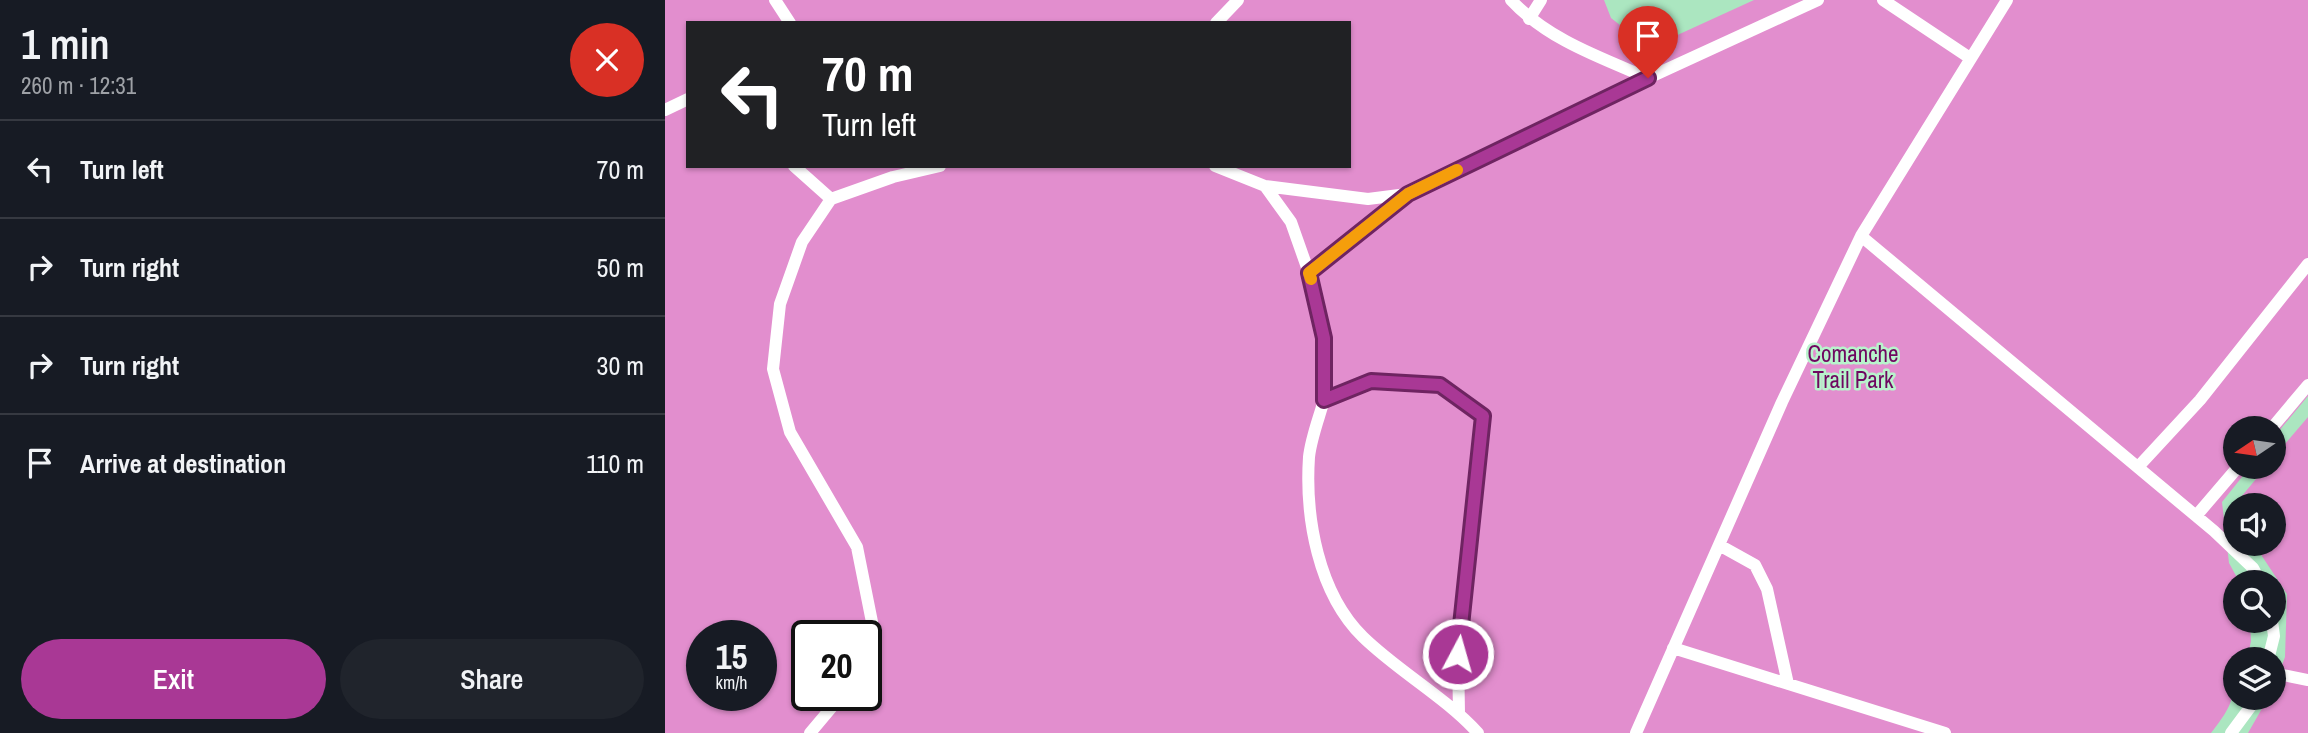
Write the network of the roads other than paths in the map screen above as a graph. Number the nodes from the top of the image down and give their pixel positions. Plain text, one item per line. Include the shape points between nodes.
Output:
1 (775, 0) edge
2 (1238, 0) edge
3 (1511, 0) edge
4 (1541, 0) edge
5 (1818, 0) edge
6 (1883, 0) edge
7 (2007, 0) edge
8 (1529, 19) junction
9 (789, 21) edge
10 (1218, 21) edge
11 (1970, 58) junction
12 (1648, 78) junction
13 (686, 100) edge
14 (665, 110) edge
15 (796, 168) edge
16 (931, 168) edge
17 (1221, 168) edge
18 (1265, 186) junction
19 (1408, 194) junction
20 (831, 199) junction
21 (1861, 236) junction
22 (2308, 264) edge
23 (1309, 273) junction
24 (2308, 385) edge
25 (1324, 400) junction
26 (2282, 416) edge
27 (2138, 467) junction
28 (2227, 480) edge
29 (2196, 516) junction
30 (1719, 545) junction
31 (2254, 570) edge
32 (872, 620) edge
33 (1673, 648) junction
34 (2286, 676) edge
35 (2308, 680) edge
36 (1789, 684) junction
37 (2248, 710) edge
38 (829, 711) edge
39 (1459, 713) junction
40 (810, 733) edge
41 (1478, 733) edge
42 (1636, 733) edge
43 (1945, 733) edge
44 (2231, 733) edge

1 - 9 lane
2 - 10 lane
3 - 8 lane
4 - 8 lane
5 - 12 lane
6 - 11 lane
7 - 11 lane
8 - 12 lane via 1579,48
11 - 21 lane
12 - 19 lane
13 - 14 lane
15 - 20 lane
16 - 20 lane
17 - 18 lane
18 - 19 lane via 1369,199
18 - 23 lane via 1291,222
19 - 23 lane
20 - 32 lane via 802,242 780,304 773,369 790,432 857,547
21 - 27 lane
21 - 30 lane
22 - 27 lane via 2200,400
23 - 25 lane via 1324,338
24 - 26 lane
25 - 39 lane via 1310,455 1310,512 1318,554 1335,597 1362,636
25 - 39 lane via 1371,381 1440,385 1483,416 1458,654
27 - 29 lane
28 - 29 lane
29 - 31 lane
30 - 33 lane
30 - 36 lane via 1755,565 1767,589
33 - 36 lane
33 - 42 lane
34 - 35 lane
36 - 43 lane
37 - 44 lane
38 - 40 lane
39 - 41 lane

